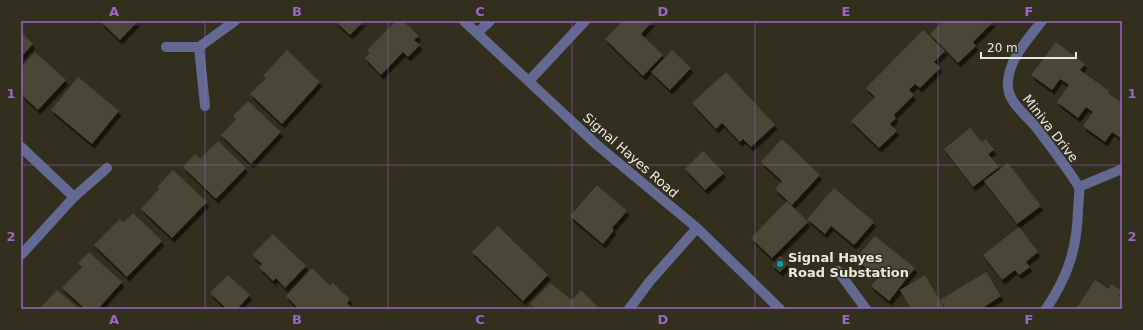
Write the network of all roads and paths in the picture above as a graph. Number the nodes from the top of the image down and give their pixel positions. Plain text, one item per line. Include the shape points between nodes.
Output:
1 (235, 21) edge
2 (464, 21) edge
3 (490, 21) edge
4 (585, 21) edge
5 (1042, 21) edge
6 (477, 33) junction
7 (166, 47) dead end
8 (199, 47) junction
9 (529, 81) junction
10 (205, 106) dead end
11 (21, 147) edge
12 (106, 168) dead end
13 (1122, 169) edge
14 (1079, 187) junction
15 (74, 197) junction
16 (697, 228) junction
17 (21, 255) edge
18 (838, 271) dead end
19 (629, 309) edge
20 (780, 309) edge
21 (866, 309) edge
22 (1046, 309) edge

1 - 8 street
2 - 6 street, Signal Hayes Road
3 - 6 street
4 - 9 street
5 - 14 street, Miniva Drive via 1013,62 1008,77 1008,88 1012,100
6 - 9 street, Signal Hayes Road
7 - 8 street
8 - 10 street
9 - 16 street, Signal Hayes Road via 597,145
11 - 15 street
12 - 15 street
13 - 14 street
14 - 22 street via 1077,227 1070,266
15 - 17 street
16 - 19 street
16 - 20 street, Signal Hayes Road
18 - 21 street

